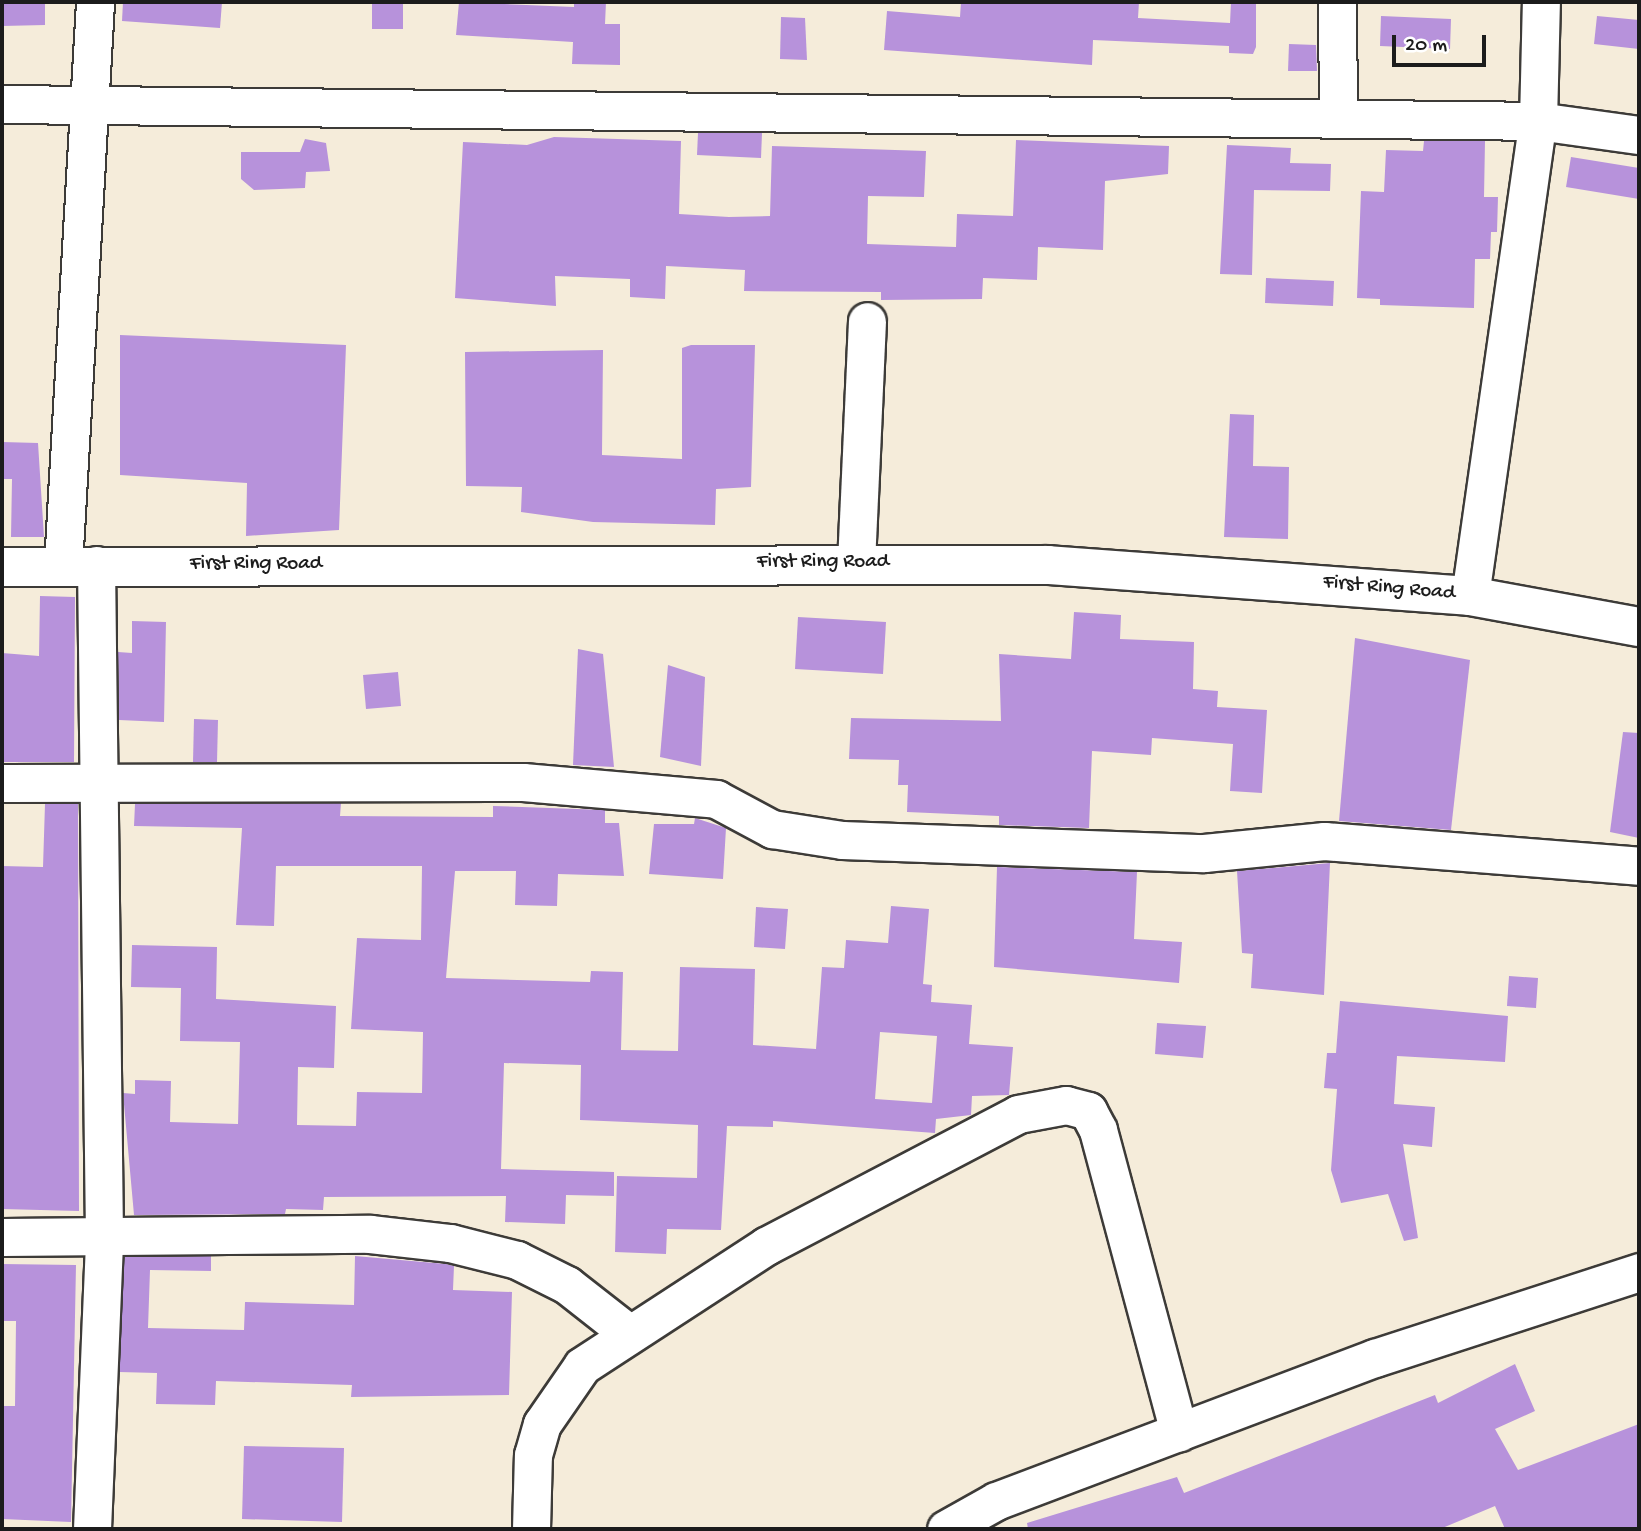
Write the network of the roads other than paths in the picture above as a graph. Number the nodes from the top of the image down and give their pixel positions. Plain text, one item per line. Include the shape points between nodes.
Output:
1 (95, 2) edge
2 (1337, 2) edge
3 (1541, 2) edge
4 (2, 104) edge
5 (91, 104) junction
6 (1338, 118) junction
7 (1538, 121) junction
8 (1639, 135) edge
9 (867, 321) dead end
10 (856, 564) junction
11 (80, 566) junction
12 (2, 567) edge
13 (1470, 596) junction
14 (1639, 627) edge
15 (2, 783) edge
16 (101, 786) junction
17 (1639, 866) edge
18 (2, 1237) edge
19 (104, 1237) junction
20 (1639, 1272) edge
21 (627, 1332) junction
22 (1179, 1432) junction
23 (1002, 1515) edge
24 (92, 1529) edge
25 (531, 1529) edge
26 (946, 1529) edge

1 - 5 street
2 - 6 street
3 - 7 street
4 - 5 street
5 - 6 street
5 - 11 street
6 - 7 street
7 - 8 street
7 - 13 street
9 - 10 street
10 - 11 street, First Ring Road
10 - 13 street, First Ring Road via 1061,566
11 - 12 street, First Ring Road
11 - 16 street
13 - 14 street, First Ring Road
15 - 16 street
16 - 17 street via 523,782 716,799 772,829 842,840 1204,853 1324,841
16 - 19 street
18 - 19 street
19 - 21 street via 370,1234 450,1243 517,1260 566,1285
19 - 24 street
20 - 22 street via 1375,1358
21 - 22 street via 766,1246 1018,1115 1066,1105 1088,1111 1098,1130
21 - 25 street via 582,1366 542,1424 533,1455
22 - 23 street
23 - 26 street

